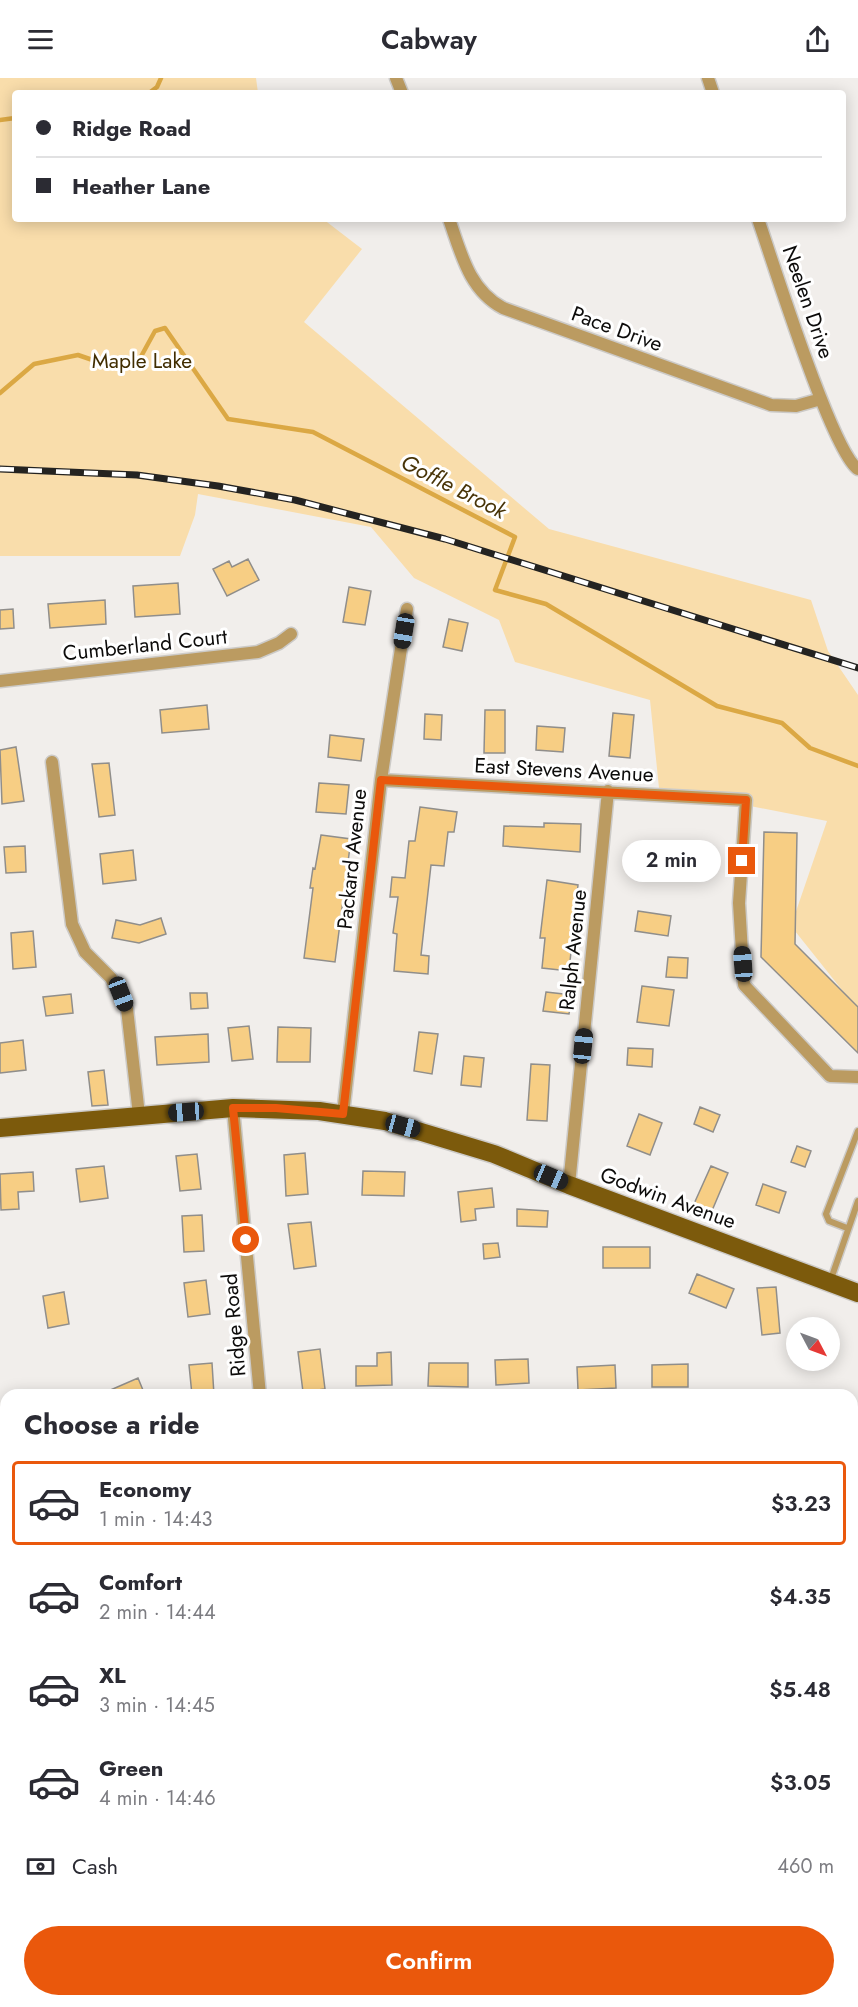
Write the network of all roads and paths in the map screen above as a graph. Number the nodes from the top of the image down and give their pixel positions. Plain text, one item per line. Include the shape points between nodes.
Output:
1 (450, 222) edge
2 (759, 222) edge
3 (821, 399) junction
4 (858, 469) edge
5 (407, 609) dead end
6 (291, 634) dead end
7 (0, 681) edge
8 (52, 762) dead end
9 (381, 780) junction
10 (608, 791) junction
11 (858, 1077) edge
12 (233, 1108) junction
13 (343, 1114) junction
14 (139, 1115) junction
15 (0, 1128) edge
16 (858, 1131) edge
17 (569, 1185) junction
18 (858, 1201) edge
19 (847, 1228) junction
20 (830, 1282) junction
21 (858, 1293) edge
22 (260, 1389) edge

1 - 3 street, Pace Drive via 479,289 503,308 771,405 796,406
2 - 3 street, Neelen Drive
3 - 4 street, Neelen Drive via 845,454
5 - 9 street, Packard Avenue
6 - 7 street, Cumberland Court via 279,644 258,652
8 - 14 street via 72,924 85,952 111,978 127,1009
9 - 10 street, East Stevens Avenue
9 - 13 street, Packard Avenue
10 - 11 street, East Stevens Avenue via 746,800 739,903 744,984 830,1076
10 - 17 street, Ralph Avenue
12 - 13 main road, Godwin Avenue
12 - 14 main road, Godwin Avenue
12 - 22 street, Ridge Road
13 - 17 main road, Godwin Avenue via 439,1135
14 - 15 main road, Godwin Avenue
16 - 19 lane via 826,1214 829,1221
17 - 20 main road, Godwin Avenue
18 - 19 lane
19 - 20 lane
20 - 21 main road, Godwin Avenue

